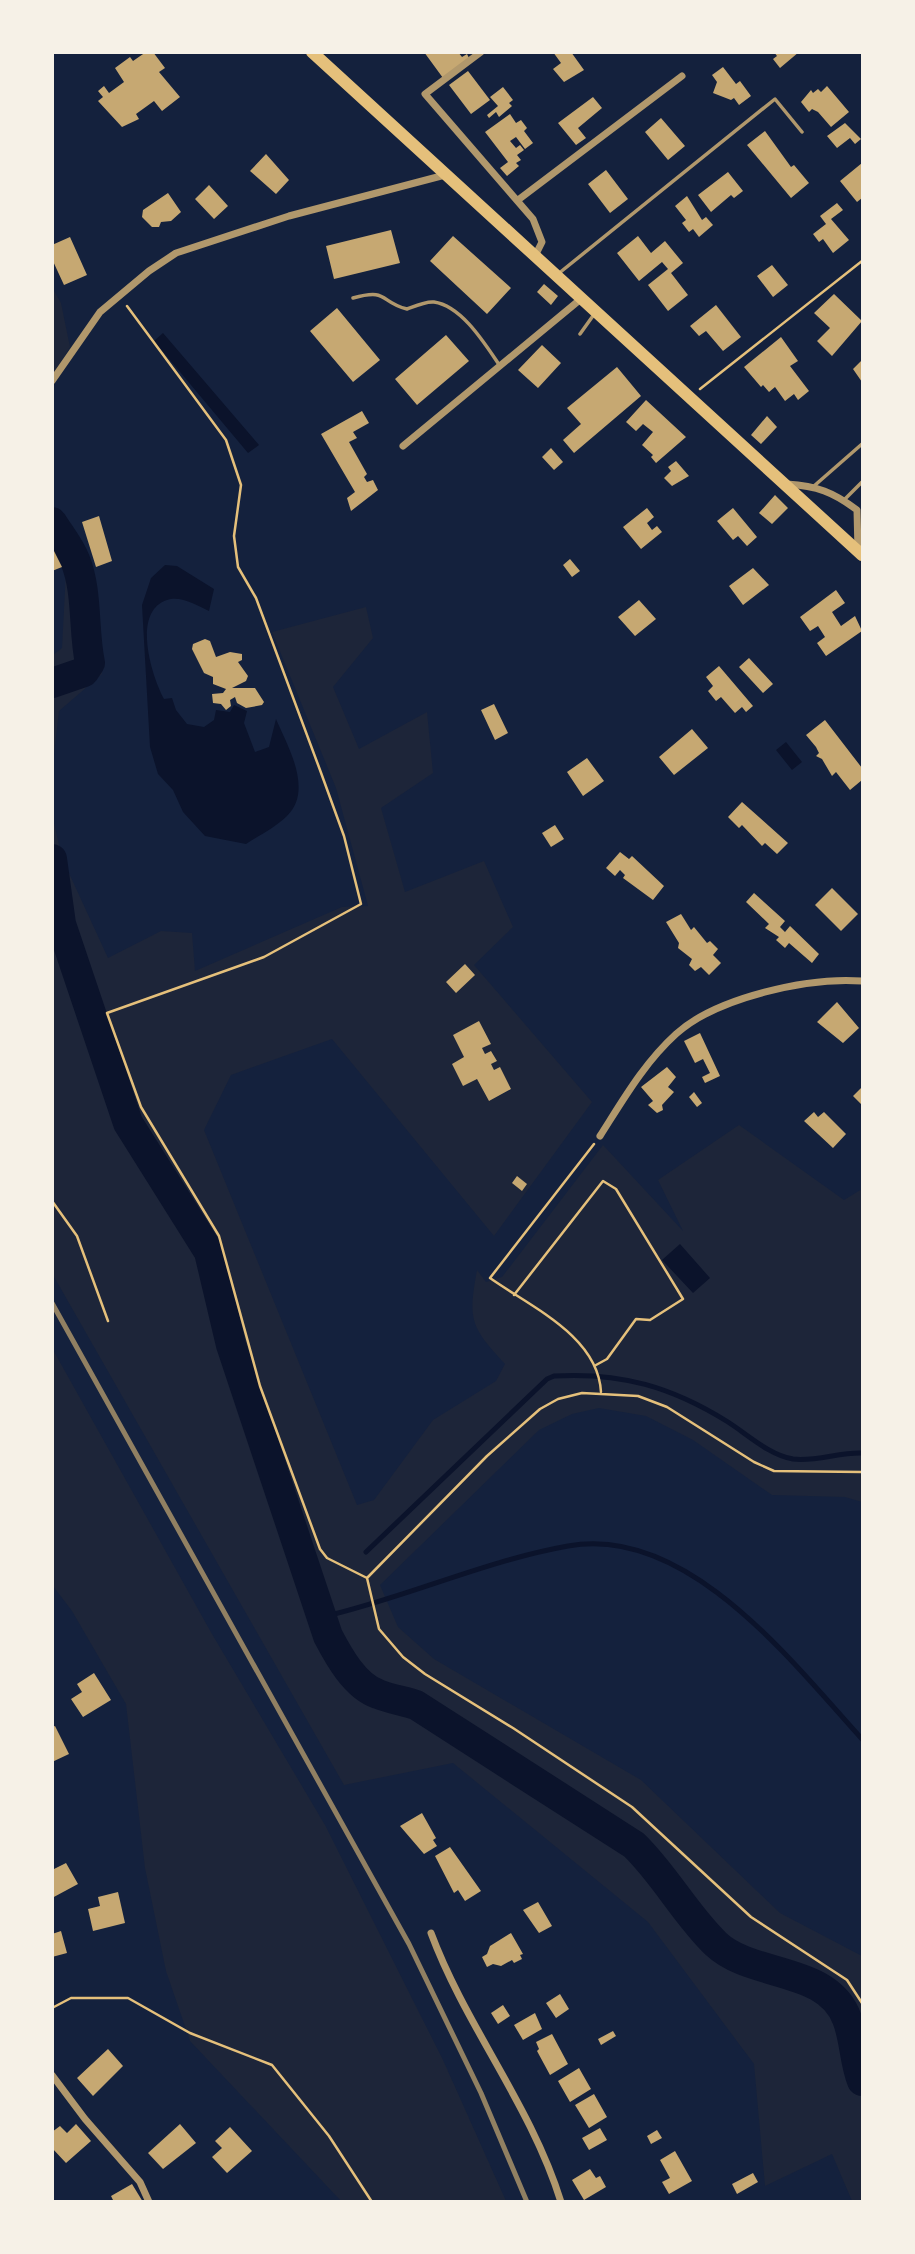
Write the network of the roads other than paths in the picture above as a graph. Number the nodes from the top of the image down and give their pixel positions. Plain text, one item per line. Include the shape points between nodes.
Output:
1 (312, 52) edge
2 (481, 52) edge
3 (682, 76) dead end
4 (802, 132) dead end
5 (446, 175) junction
6 (518, 200) junction
7 (535, 256) junction
8 (557, 276) junction
9 (353, 298) dead end
10 (582, 298) junction
11 (596, 311) junction
12 (580, 334) dead end
13 (500, 366) junction
14 (52, 381) edge
15 (863, 444) edge
16 (403, 446) dead end
17 (863, 482) edge
18 (783, 484) junction
19 (814, 486) junction
20 (844, 500) junction
21 (860, 512) edge
22 (860, 553) edge
23 (863, 981) edge
24 (600, 1136) road end
25 (431, 1933) dead end
26 (52, 2075) edge
27 (149, 2202) edge
28 (562, 2202) edge

1 - 5 main road
2 - 6 street via 425,94
3 - 6 street
4 - 8 lane via 775,99
5 - 7 main road
5 - 14 street via 289,216 176,253 100,312
6 - 7 street via 533,219 542,242
7 - 8 main road
8 - 10 main road
9 - 13 lane via 373,292 407,309 431,301 444,305 456,312
10 - 11 main road
10 - 13 street
11 - 12 lane
11 - 18 main road
13 - 16 street
15 - 19 lane
17 - 20 lane
18 - 19 street
18 - 22 main road
19 - 20 street
20 - 21 street
21 - 22 street
23 - 24 street via 783,989 704,1016 678,1032 651,1059
25 - 28 street via 474,2026 534,2128
26 - 27 street via 140,2182

